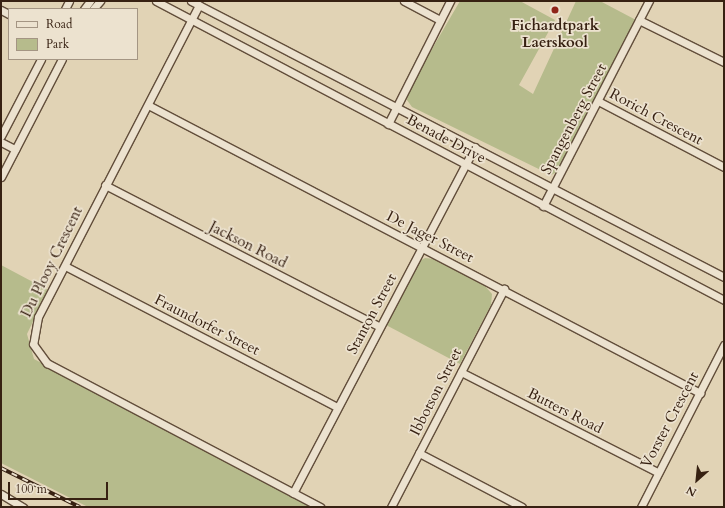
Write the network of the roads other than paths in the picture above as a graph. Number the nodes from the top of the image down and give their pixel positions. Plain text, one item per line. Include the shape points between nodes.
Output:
1 (191, 1) edge
2 (404, 1) edge
3 (450, 1) edge
4 (649, 1) edge
5 (156, 2) edge
6 (199, 5) junction
7 (192, 20) junction
8 (440, 20) junction
9 (639, 20) junction
10 (39, 60) edge
11 (58, 60) edge
12 (62, 60) edge
13 (724, 62) edge
14 (53, 77) junction
15 (598, 101) junction
16 (148, 105) junction
17 (397, 105) junction
18 (388, 124) junction
19 (1, 136) edge
20 (1, 142) edge
21 (475, 147) junction
22 (15, 149) junction
23 (465, 164) junction
24 (724, 167) edge
25 (1, 177) edge
26 (105, 186) junction
27 (553, 187) junction
28 (543, 206) junction
29 (421, 248) junction
30 (65, 266) junction
31 (724, 277) edge
32 (504, 289) junction
33 (724, 300) edge
34 (380, 327) junction
35 (724, 345) edge
36 (461, 372) junction
37 (700, 393) junction
38 (336, 407) junction
39 (419, 453) junction
40 (657, 472) junction
41 (1, 494) edge
42 (293, 494) junction
43 (23, 507) edge
44 (320, 507) edge
45 (391, 507) edge
46 (522, 507) edge
47 (641, 507) edge

1 - 6 street, Benade Drive
2 - 8 street
3 - 8 street
4 - 9 street, Spangenberg Street
5 - 7 street, Benade Drive
6 - 7 street, Du Plooy Crescent
6 - 17 street, Benade Drive
7 - 16 street, Du Plooy Crescent
7 - 18 street, Benade Drive
8 - 17 street
9 - 13 street
9 - 15 street, Spangenberg Street
10 - 19 street
11 - 14 street
12 - 14 street
14 - 22 street
15 - 24 street, Rorich Crescent
15 - 27 street, Spangenberg Street
16 - 26 street, Du Plooy Crescent
16 - 29 street, De Jager Street
17 - 18 street
17 - 21 street, Benade Drive
18 - 23 street, Benade Drive
20 - 22 street
21 - 23 street, Stanton Street
21 - 27 street, Benade Drive
22 - 25 street
23 - 28 street, Benade Drive
23 - 29 street, Stanton Street
26 - 30 street, Du Plooy Crescent
26 - 34 street, Jackson Road
27 - 28 street, Spangenberg Street
27 - 31 street, Benade Drive
28 - 33 street, Benade Drive
29 - 32 street, De Jager Street
29 - 34 street, Stanton Street
30 - 38 street, Fraundorfer Street
30 - 42 street, Du Plooy Crescent via 34,327 33,344 40,357
32 - 36 street, Ibbotson Street
32 - 37 street, De Jager Street
34 - 38 street, Stanton Street
35 - 37 street, Vorster Crescent
36 - 39 street, Ibbotson Street
36 - 40 street, Butters Road
37 - 40 street, Vorster Crescent
38 - 42 street, Stanton Street
39 - 45 street, Ibbotson Street
39 - 46 street
40 - 47 street, Vorster Crescent
41 - 43 street
42 - 44 street, Du Plooy Crescent

